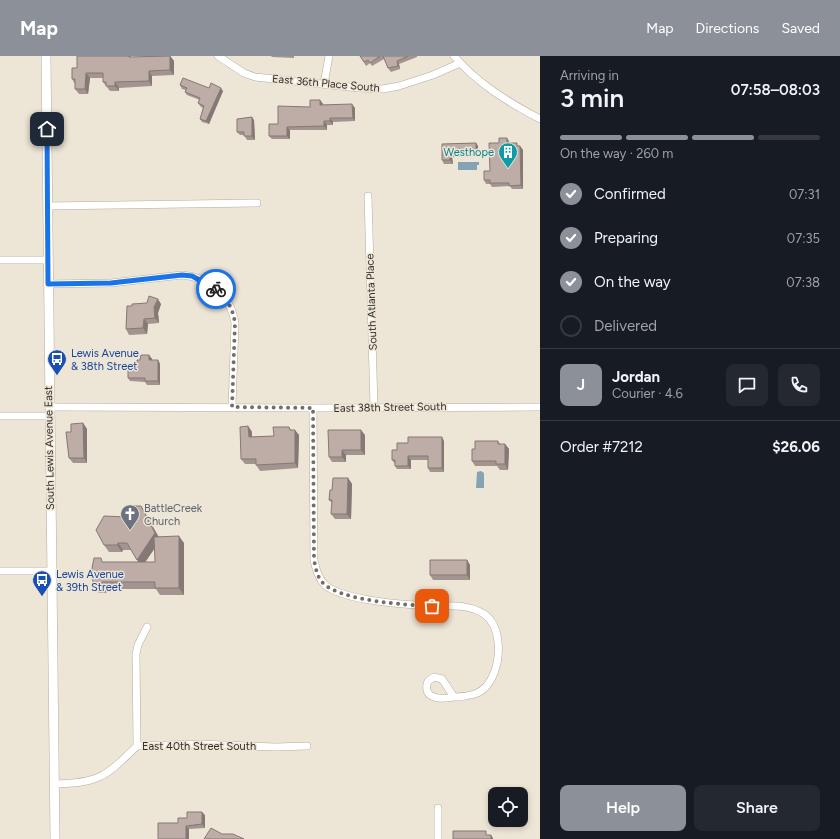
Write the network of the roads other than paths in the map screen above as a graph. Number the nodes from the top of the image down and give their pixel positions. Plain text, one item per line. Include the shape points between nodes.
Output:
1 (46, 56) edge
2 (218, 56) edge
3 (328, 56) edge
4 (454, 56) edge
5 (460, 63) junction
6 (324, 84) junction
7 (540, 119) edge
8 (368, 196) dead end
9 (257, 203) dead end
10 (48, 206) junction
11 (0, 260) edge
12 (48, 260) junction
13 (48, 284) junction
14 (540, 406) edge
15 (232, 407) junction
16 (374, 407) junction
17 (313, 408) junction
18 (49, 411) junction
19 (0, 416) edge
20 (0, 571) edge
21 (51, 571) junction
22 (147, 627) dead end
23 (454, 697) dead end
24 (137, 746) junction
25 (307, 746) dead end
26 (54, 784) junction
27 (438, 808) dead end
28 (55, 839) edge
29 (438, 839) edge

1 - 10 main road, South Lewis Avenue East
2 - 6 street, East 36th Place South via 255,77
3 - 6 street
4 - 5 street
5 - 6 street, East 36th Place South via 433,76 383,89
5 - 7 street via 508,102
8 - 16 street, South Atlanta Place
9 - 10 street
10 - 12 main road, South Lewis Avenue East
11 - 12 street
12 - 13 main road, South Lewis Avenue East
13 - 15 street via 111,283 182,275 192,276 218,290 233,311 235,323
13 - 18 main road, South Lewis Avenue East
14 - 16 street, East 38th Street South
15 - 17 street, East 38th Street South
15 - 18 street, East 38th Street South
16 - 17 street, East 38th Street South
17 - 23 street via 314,560 320,579 332,590 348,596 419,605 470,607 485,614 498,634 499,651 492,676 476,694
18 - 19 street, East 38th Street South
18 - 21 main road, South Lewis Avenue East
20 - 21 street
21 - 26 main road, South Lewis Avenue East
22 - 24 street via 136,654
24 - 25 street, East 40th Street South
24 - 26 street, East 40th Street South via 114,767 94,780
26 - 28 main road, South Lewis Avenue East
27 - 29 street

